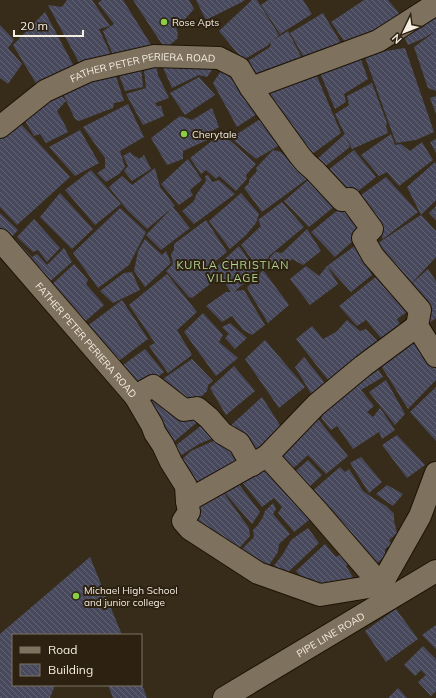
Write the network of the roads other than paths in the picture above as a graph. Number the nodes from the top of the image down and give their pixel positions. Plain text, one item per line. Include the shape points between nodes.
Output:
1 (436, 4) edge
2 (251, 88) junction
3 (0, 127) edge
4 (0, 240) edge
5 (417, 326) junction
6 (436, 356) edge
7 (135, 396) junction
8 (259, 460) junction
9 (436, 472) edge
10 (187, 501) junction
11 (436, 571) edge
12 (381, 585) junction
13 (224, 698) edge

1 - 2 street via 378,40
2 - 3 street, FATHER PETER PERIERA ROAD via 239,68 219,58 154,56 88,71 45,91
2 - 5 street via 303,160 342,200 350,199 372,229 363,238 373,256 420,310
4 - 7 street, FATHER PETER PERIERA ROAD
5 - 6 street
5 - 8 street via 316,405
7 - 8 street, FATHER PETER PERIERA ROAD via 154,386 184,410 197,408 222,433
7 - 10 street via 186,486
8 - 10 street
8 - 12 street, FATHER PETER PERIERA ROAD via 318,512
9 - 12 street via 420,516
10 - 12 street via 189,512 183,521 190,529 258,573 320,595
11 - 13 street, PIPE LINE ROAD

